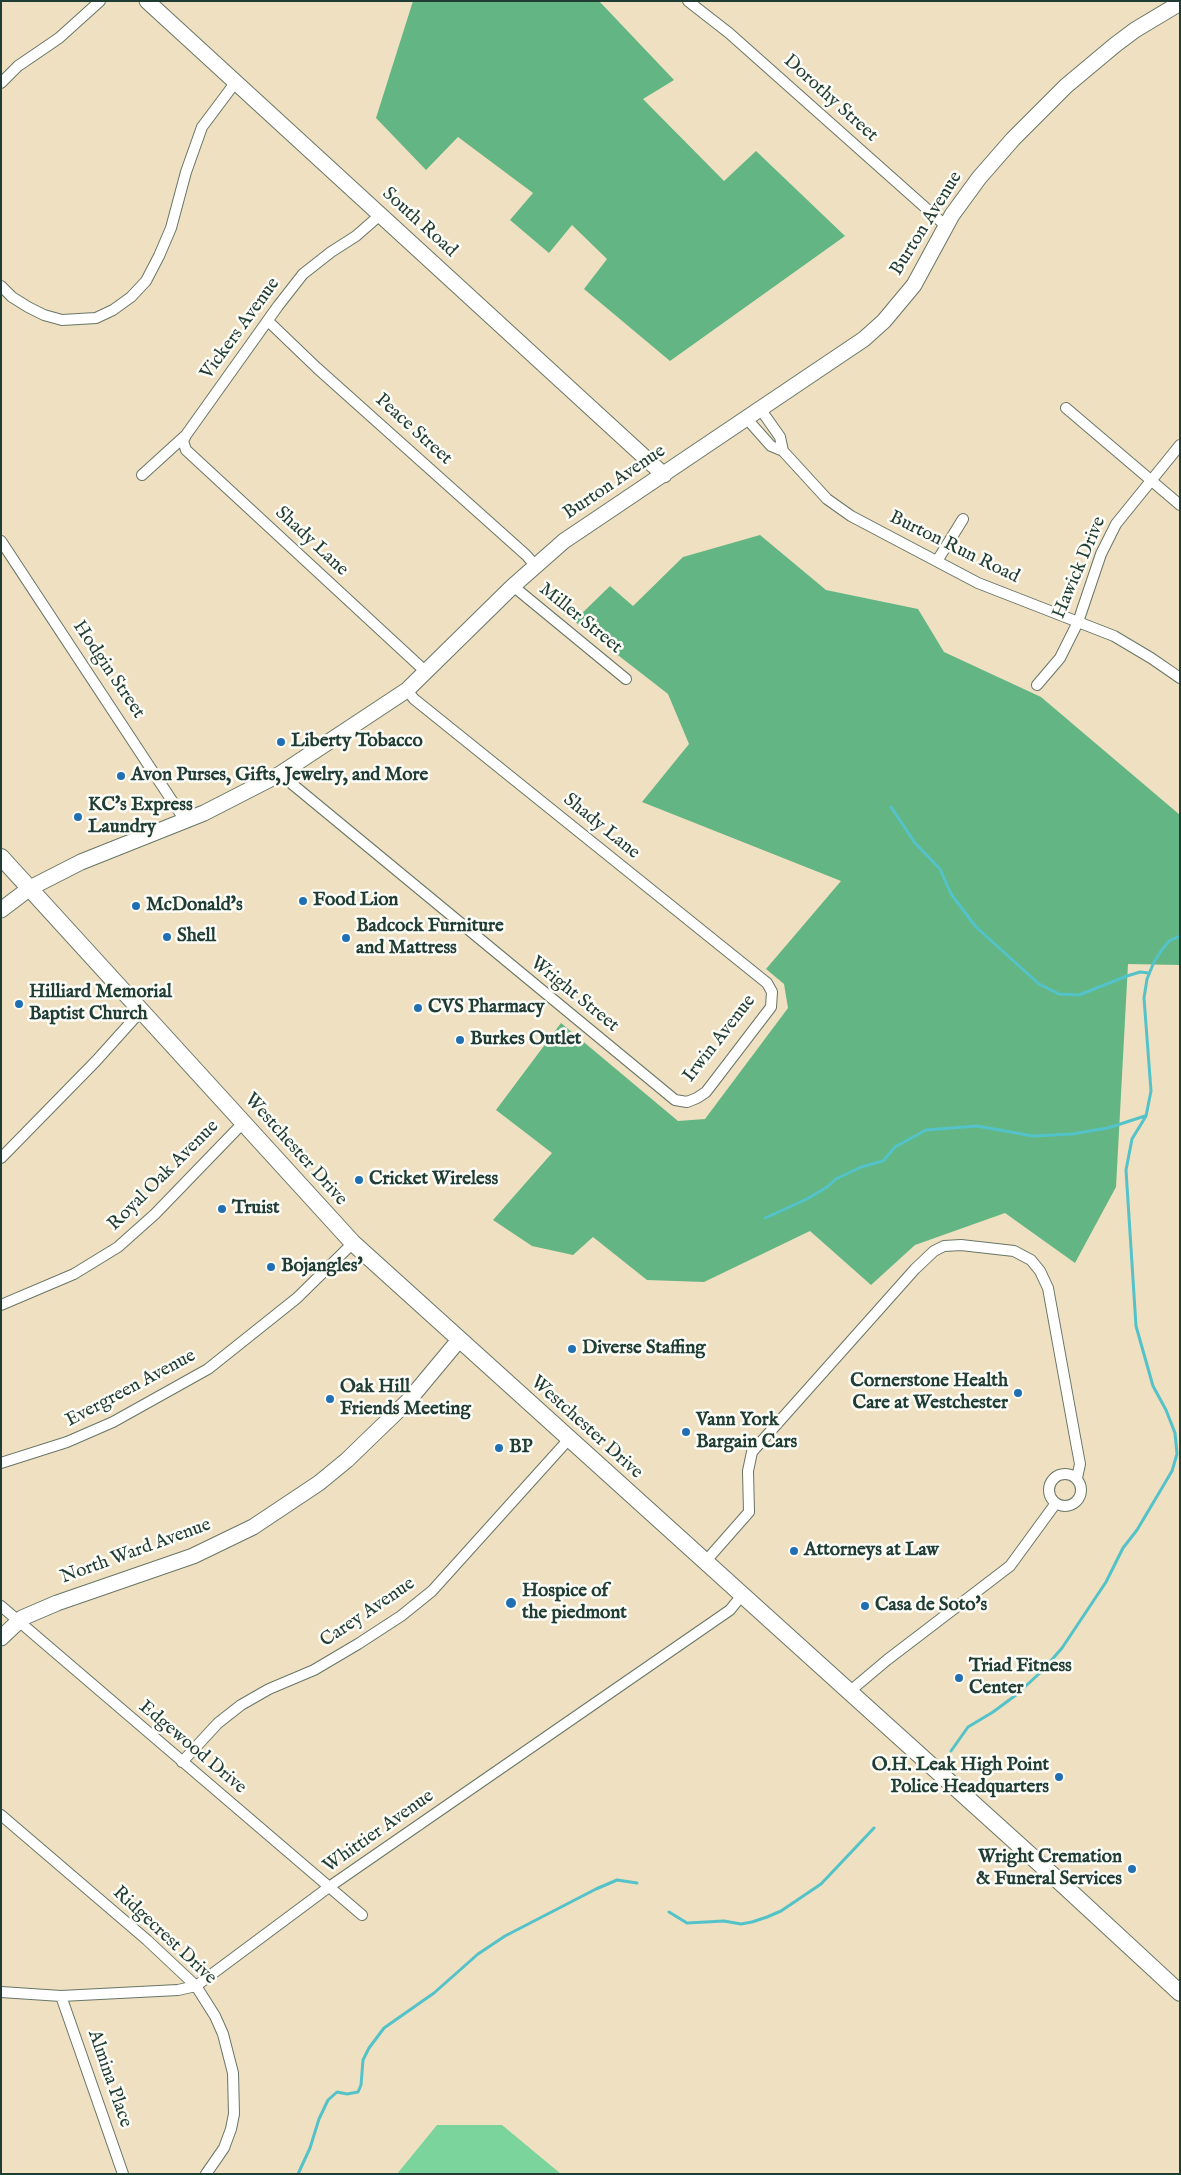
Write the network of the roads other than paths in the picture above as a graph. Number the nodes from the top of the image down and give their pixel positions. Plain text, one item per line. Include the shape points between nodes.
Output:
1 (100, 1) edge
2 (147, 1) edge
3 (688, 1) edge
4 (1180, 4) edge
5 (1, 82) edge
6 (235, 83) junction
7 (380, 215) junction
8 (946, 226) junction
9 (1, 286) edge
10 (268, 321) junction
11 (1066, 408) dead end
12 (761, 410) junction
13 (747, 419) junction
14 (186, 435) junction
15 (1180, 445) edge
16 (783, 451) junction
17 (142, 474) dead end
18 (664, 475) junction
19 (1150, 480) junction
20 (1180, 505) edge
21 (963, 519) dead end
22 (1, 541) edge
23 (937, 561) junction
24 (535, 565) junction
25 (513, 586) junction
26 (1078, 622) junction
27 (424, 671) junction
28 (1180, 678) edge
29 (626, 679) dead end
30 (1038, 685) dead end
31 (406, 690) junction
32 (280, 774) junction
33 (184, 819) junction
34 (1, 857) edge
35 (30, 888) junction
36 (1, 910) edge
37 (772, 992) joint
38 (141, 1011) junction
39 (687, 1102) joint
40 (243, 1123) junction
41 (1, 1158) edge
42 (353, 1243) junction
43 (1, 1305) edge
44 (459, 1340) junction
45 (569, 1439) junction
46 (1, 1463) edge
47 (1077, 1478) junction
48 (1056, 1503) junction
49 (705, 1562) junction
50 (742, 1595) junction
51 (1, 1606) edge
52 (19, 1621) junction
53 (1, 1638) edge
54 (849, 1692) junction
55 (182, 1762) junction
56 (1, 1815) edge
57 (329, 1887) junction
58 (362, 1915) dead end
59 (196, 1986) junction
60 (1, 1992) edge
61 (1180, 1993) edge
62 (61, 1996) junction
63 (123, 2174) edge
64 (206, 2174) edge

1 - 5 street via 59,38
2 - 6 street, South Road
3 - 8 street, Dorothy Street via 729,33
4 - 8 street, Burton Avenue via 1118,42 1044,106 979,178
6 - 7 street, South Road
6 - 9 street via 202,127 188,164 171,228 146,281 131,297 96,318 62,320 28,307
7 - 10 street, Vickers Avenue via 303,274
7 - 18 street, South Road
8 - 12 street, Burton Avenue via 922,273 884,321 864,339
10 - 14 street, Vickers Avenue
10 - 24 street, Peace Street
11 - 19 street
12 - 13 street, Burton Avenue
12 - 16 street, Burton Run Road via 780,437
13 - 16 street, Burton Run Road via 771,446
13 - 18 street, Burton Avenue
14 - 17 street, Vickers Avenue
14 - 27 street, Shady Lane via 183,441 186,450
15 - 19 street, Hawick Drive
16 - 23 street, Burton Run Road via 827,500
18 - 24 street, Burton Avenue
19 - 20 street
19 - 26 street, Hawick Drive via 1116,524 1101,554
21 - 23 street
22 - 33 street, Hodgin Street
23 - 26 street, Burton Run Road via 978,583
24 - 25 street, Burton Avenue
25 - 27 street, Burton Avenue
25 - 29 street, Miller Street
26 - 28 street, Burton Run Road via 1114,636
26 - 30 street, Hawick Drive via 1060,658
27 - 31 street, Burton Avenue
31 - 32 street, Burton Avenue
31 - 37 street, Shady Lane via 767,983
32 - 33 street, Burton Avenue via 204,813
32 - 39 street, Wright Street via 663,1091 675,1100
33 - 35 street, Burton Avenue via 80,862
34 - 35 main road, Westchester Drive
35 - 36 street, Burton Avenue
35 - 38 main road, Westchester Drive
37 - 39 street, Irwin Avenue via 771,1007 706,1092
38 - 40 main road, Westchester Drive
38 - 41 street
40 - 42 main road, Westchester Drive
40 - 43 street, Royal Oak Avenue via 155,1214 118,1247 74,1274
42 - 44 main road, Westchester Drive
42 - 46 street, Evergreen Avenue via 297,1298 208,1369 114,1422 67,1442
44 - 45 main road, Westchester Drive
44 - 52 street, North Ward Avenue via 409,1400 347,1460 253,1527 192,1556 56,1603
45 - 49 main road, Westchester Drive
45 - 55 street, Carey Avenue via 432,1591 358,1644 314,1670 241,1705 218,1723
47 - 48 street via 1082,1487 1080,1498 1071,1505
47 - 48 street via 1062,1474 1053,1479 1049,1489
47 - 49 street via 1080,1464 1048,1288 1040,1272 1031,1260 1014,1251 944,1246 916,1269 752,1452 748,1471 749,1512
48 - 54 street via 1010,1566
49 - 50 main road, Westchester Drive
50 - 54 main road, Westchester Drive
50 - 57 street, Whittier Avenue via 730,1610
51 - 52 street, Edgewood Drive
52 - 53 street, North Ward Avenue
52 - 55 street, Edgewood Drive
54 - 61 main road, Westchester Drive
55 - 57 street, Edgewood Drive
56 - 59 street, Ridgecrest Drive
57 - 58 street, Edgewood Drive
57 - 59 street, Whittier Avenue
59 - 62 street, Whittier Avenue via 178,1990
59 - 64 street, Ridgecrest Drive via 223,2034 233,2073 235,2098 231,2129 224,2148
60 - 62 street, Whittier Avenue
62 - 63 street, Almina Place

